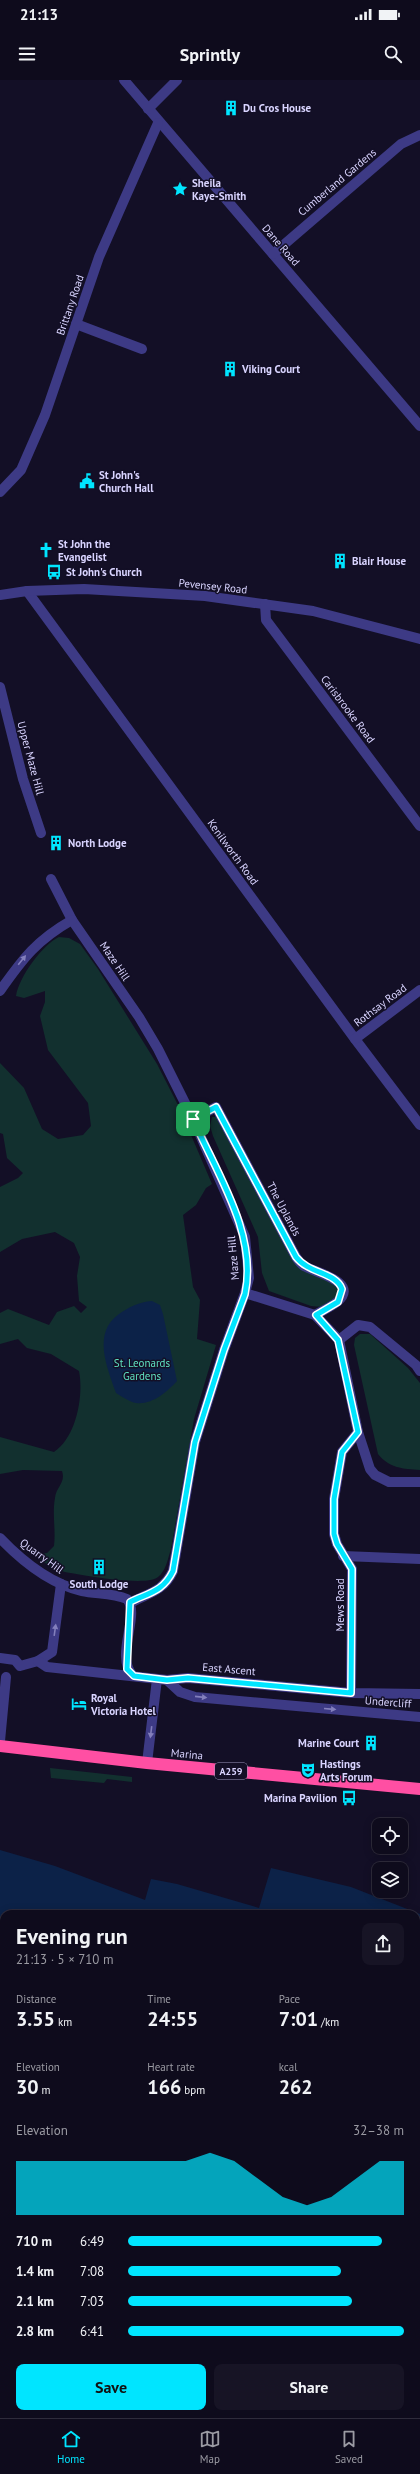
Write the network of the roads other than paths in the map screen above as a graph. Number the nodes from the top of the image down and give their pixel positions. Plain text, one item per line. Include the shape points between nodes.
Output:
1 (124, 80) edge
2 (177, 80) edge
3 (148, 110) junction
4 (158, 123) junction
5 (420, 135) edge
6 (273, 254) junction
7 (76, 324) junction
8 (142, 349) dead end
9 (420, 426) edge
10 (0, 492) edge
11 (27, 591) junction
12 (0, 595) edge
13 (265, 604) junction
14 (420, 639) edge
15 (0, 687) edge
16 (419, 824) edge
17 (41, 834) dead end
18 (51, 879) dead end
19 (72, 920) junction
20 (420, 990) edge
21 (0, 991) edge
22 (354, 1039) junction
23 (193, 1119) junction
24 (420, 1125) edge
25 (245, 1294) junction
26 (316, 1315) junction
27 (338, 1340) junction
28 (420, 1371) edge
29 (358, 1432) junction
30 (420, 1482) edge
31 (0, 1538) edge
32 (343, 1556) junction
33 (420, 1559) edge
34 (61, 1584) junction
35 (130, 1602) junction
36 (0, 1658) edge
37 (38, 1661) junction
38 (20, 1666) junction
39 (3, 1676) edge
40 (134, 1676) junction
41 (162, 1680) junction
42 (351, 1693) junction
43 (420, 1694) edge
44 (420, 1717) edge
45 (0, 1741) edge
46 (0, 1746) edge
47 (147, 1763) junction
48 (420, 1789) edge

1 - 3 street, Dane Road
2 - 3 street
3 - 4 street, Dane Road
4 - 6 street, Dane Road
4 - 7 street, Brittany Road via 99,257
5 - 6 street, Cumberland Gardens via 401,144
6 - 9 street, Dane Road
7 - 8 street
7 - 10 street, Brittany Road via 45,415 21,470
11 - 12 street, Pevensey Road
11 - 13 street, Pevensey Road via 84,590 205,596
11 - 22 street, Kenilworth Road
13 - 14 street, Pevensey Road via 313,611
13 - 16 street, Carisbrooke Road via 266,620
15 - 17 street, Upper Maze Hill via 23,779
18 - 19 street, Maze Hill
21 -> 19 street via 23,958 49,934
19 - 23 street, Maze Hill via 139,1016
20 - 22 street, Rothsay Road
22 - 24 street, Kenilworth Road
23 - 25 street, Maze Hill via 245,1237 249,1278
23 - 26 street, The Uplands via 216,1107 296,1257 302,1265 334,1277 341,1284 342,1296 338,1302
25 - 26 street
25 - 35 street, Maze Hill via 221,1357 195,1442 173,1571 167,1583 159,1589
26 - 27 street
27 - 28 street via 358,1325 370,1326
27 - 29 street
29 - 30 street via 370,1469 375,1475 389,1482
29 - 32 street, Mews Road via 342,1452 336,1482 334,1534
31 - 34 street, Quarry Hill via 26,1562
32 - 33 street
32 - 42 street, Mews Road via 352,1569
34 - 35 street via 86,1592 121,1596
37 -> 34 street, Quarry Hill via 52,1652
35 - 40 street via 126,1659 127,1669
36 - 38 street via 15,1660
37 - 38 street
37 - 40 street, East Ascent via 47,1667
38 - 39 street
39 - 45 street
40 - 41 street, East Ascent
41 - 42 street, East Ascent via 188,1678
41 -> 44 street, Undercliff via 180,1692 195,1697
41 -> 47 street
42 - 43 street, East Ascent
46 - 47 highway, Marina / A259
47 - 48 highway, Marina / A259

